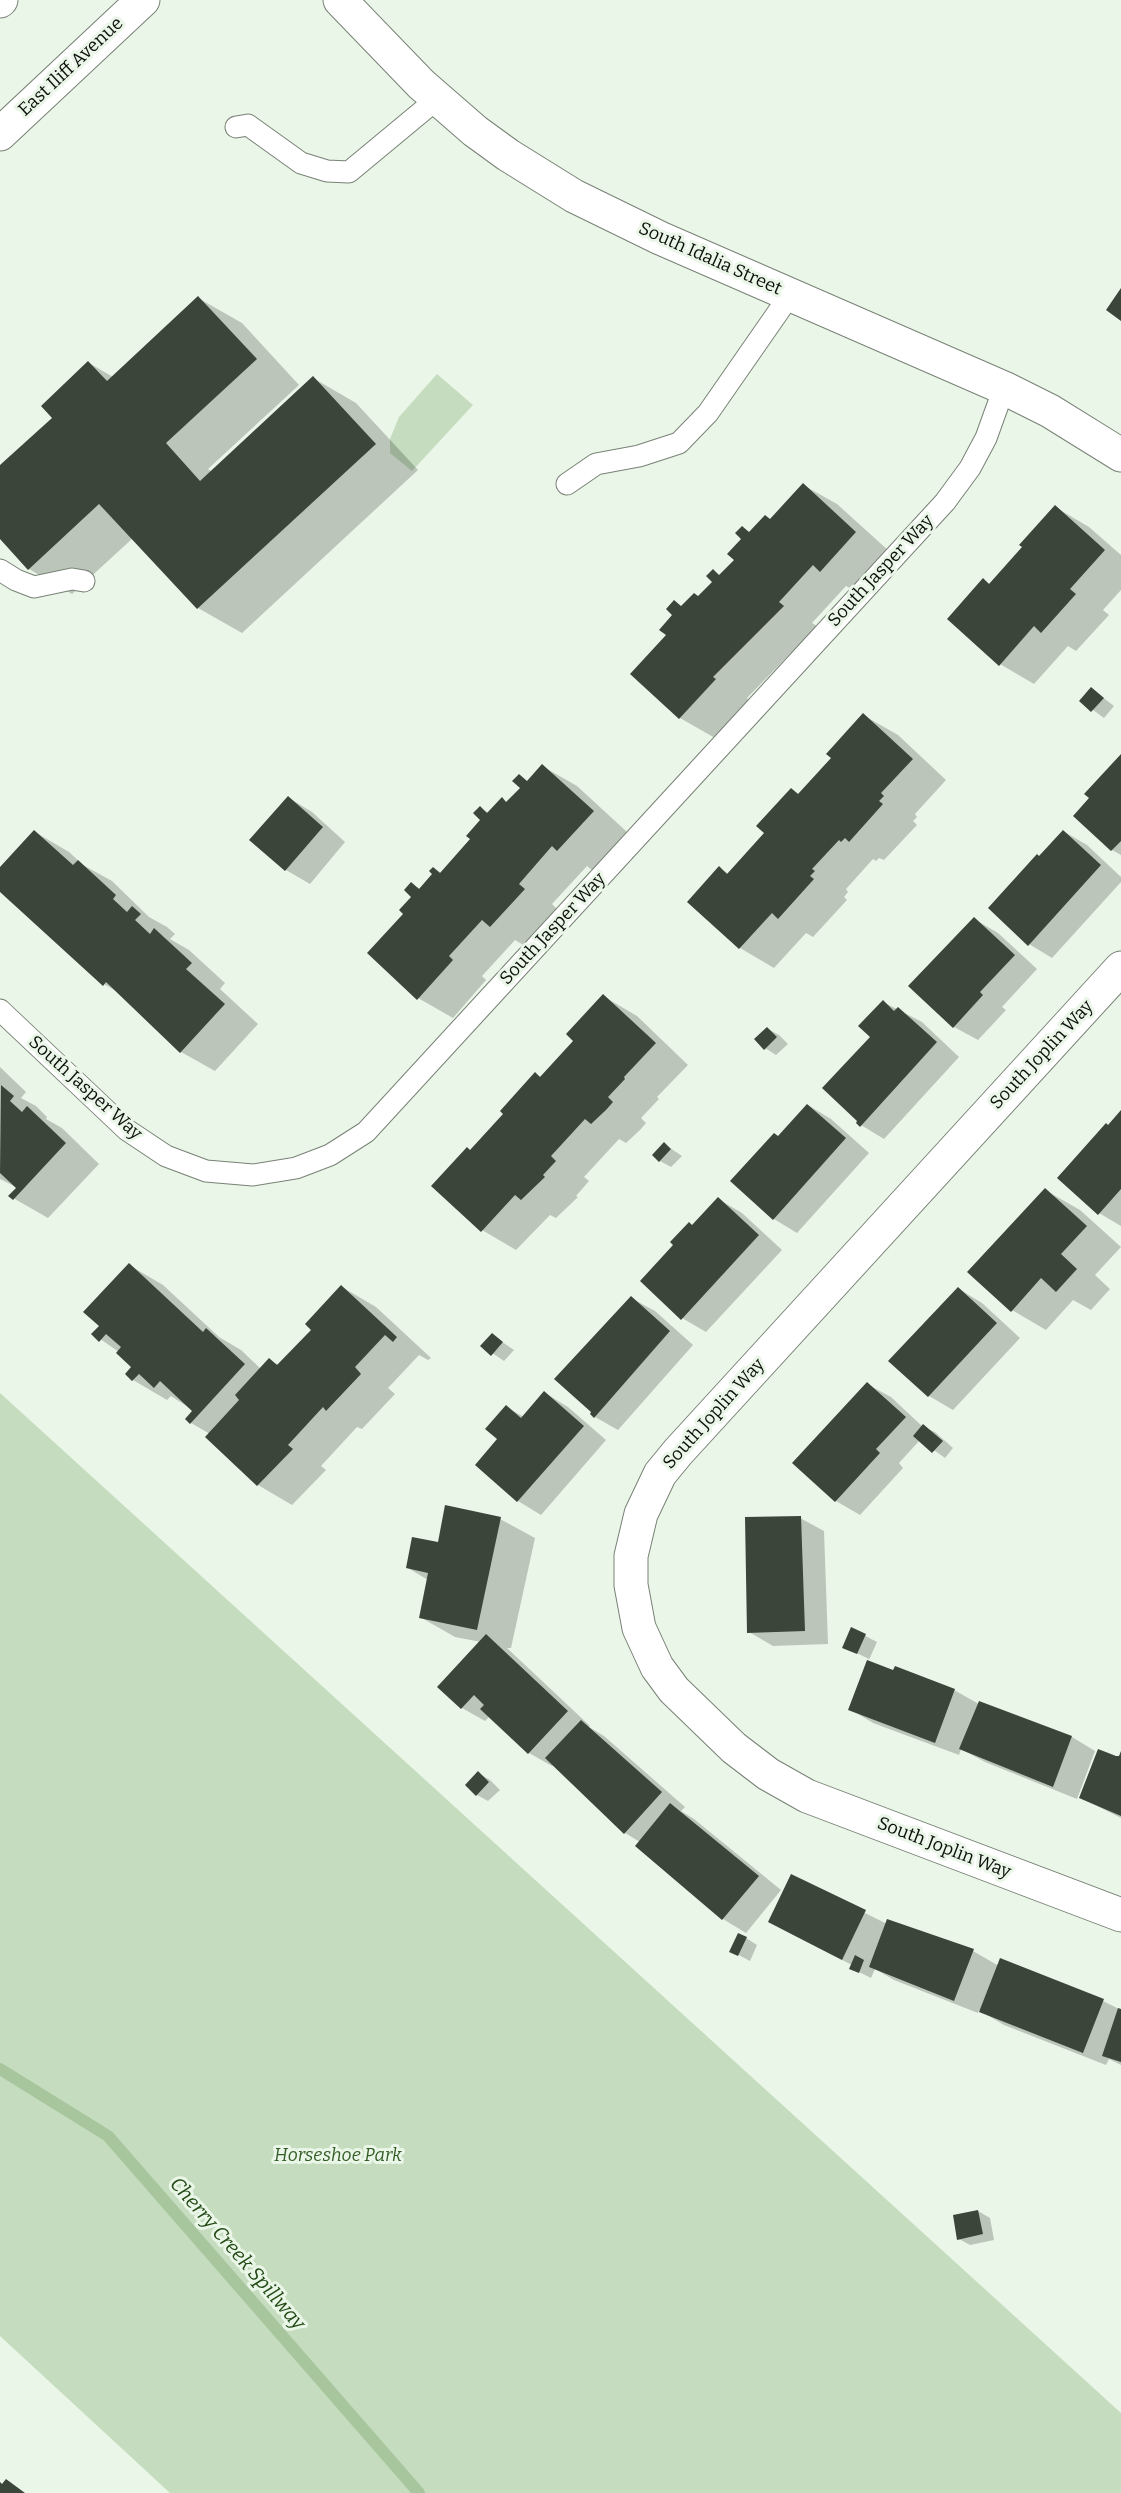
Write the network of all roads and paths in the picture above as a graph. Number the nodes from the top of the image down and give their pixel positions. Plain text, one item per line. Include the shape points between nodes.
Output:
1 (143, 0) edge
2 (340, 0) edge
3 (437, 99) junction
4 (236, 127) dead end
5 (0, 134) edge
6 (790, 295) junction
7 (1004, 388) junction
8 (1121, 455) edge
9 (567, 484) dead end
10 (0, 570) edge
11 (84, 581) dead end
12 (1121, 969) edge
13 (0, 1010) edge
14 (1121, 1915) edge

1 - 5 street, East Iliff Avenue
2 - 3 street, South Idalia Street
3 - 4 lane via 350,172 327,171 301,163 248,125
3 - 6 street, South Idalia Street via 508,155 574,196
6 - 7 street, South Idalia Street
6 - 9 lane via 708,413 679,443 596,464
7 - 8 street, South Idalia Street
7 - 13 lane, South Jasper Way via 986,438 945,502 366,1132 330,1155 296,1168 253,1175 206,1170 166,1156 127,1130
10 - 11 lane via 34,587 72,579
12 - 14 street, South Joplin Way via 660,1474 641,1514 632,1556 631,1585 639,1628 657,1667 674,1690 734,1748 768,1774 807,1796

